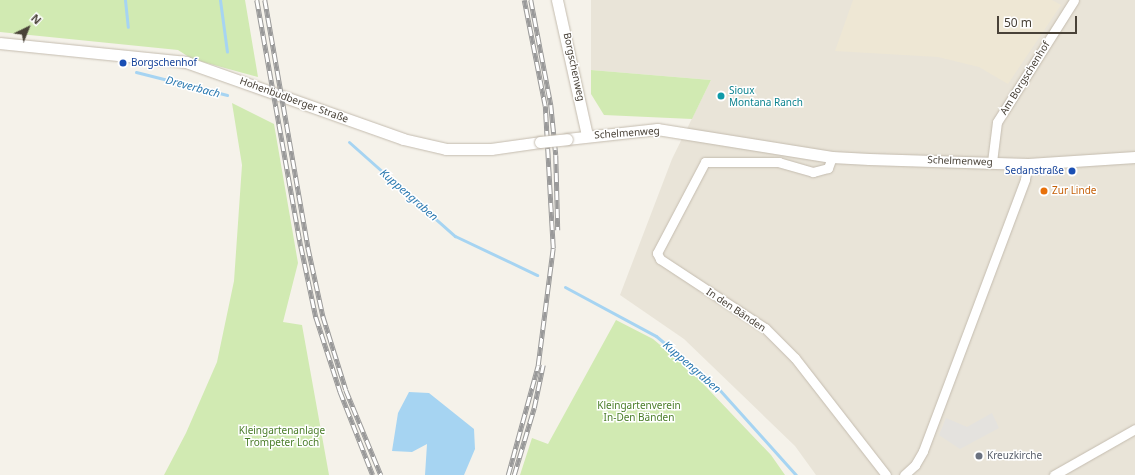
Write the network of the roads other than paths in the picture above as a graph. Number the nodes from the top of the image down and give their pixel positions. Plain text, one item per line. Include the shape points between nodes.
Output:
1 (557, 0) edge
2 (1074, 0) edge
3 (0, 43) edge
4 (587, 135) junction
5 (832, 157) junction
6 (1135, 157) edge
7 (992, 162) junction
8 (1028, 164) junction
9 (1135, 429) edge
10 (886, 475) edge
11 (904, 475) edge
12 (1054, 475) edge

1 - 4 street, Borgschenweg
2 - 7 street, Am Borgschenhof via 997,122
3 - 4 street, Hohenbudberger Straße, bridge via 186,62 403,139 446,149 491,149
4 - 5 street, Schelmenweg via 657,129
5 - 7 street, Schelmenweg
5 - 10 street, In den Bänden via 828,168 813,172 779,162 705,162 657,253 660,260 765,328 795,358
6 - 8 street, Schelmenweg
7 - 8 street, Schelmenweg
8 - 11 street via 1025,180 923,451 915,465
9 - 12 street

